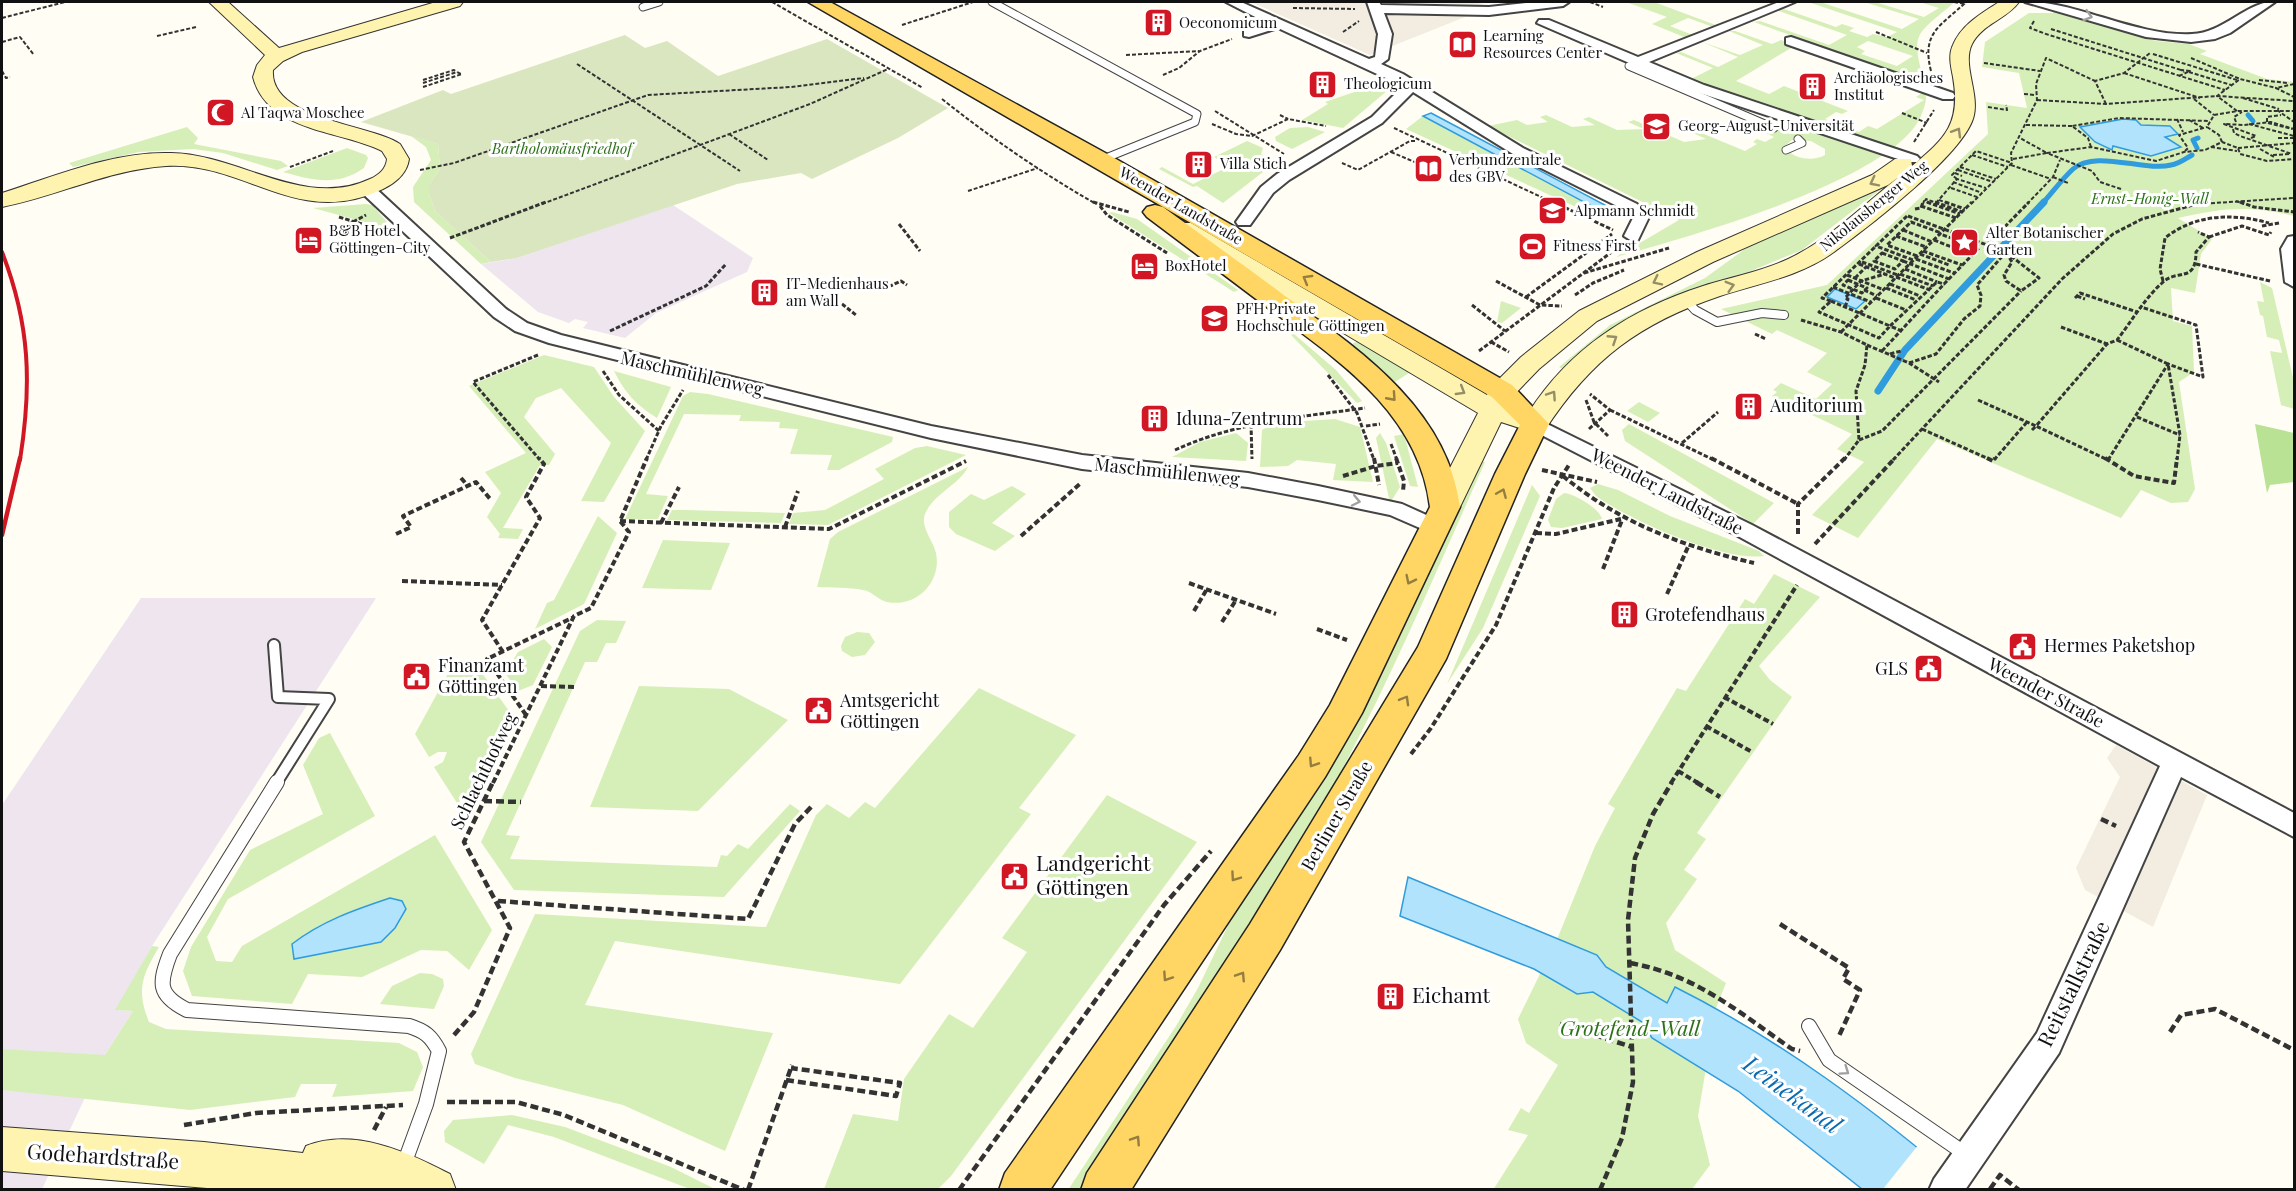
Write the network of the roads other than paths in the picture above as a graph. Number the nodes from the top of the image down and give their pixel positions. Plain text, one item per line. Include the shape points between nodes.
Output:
1 (218, 2) edge
2 (454, 2) edge
3 (659, 2) edge
4 (992, 2) edge
5 (1233, 2) edge
6 (1563, 2) edge
7 (1789, 2) edge
8 (2001, 2) edge
9 (2010, 2) edge
10 (2031, 2) edge
11 (2269, 2) edge
12 (807, 4) edge
13 (1374, 5) edge
14 (643, 7) dead end
15 (1279, 23) junction
16 (1544, 23) dead end
17 (1249, 33) road end
18 (1791, 41) dead end
19 (277, 56) junction
20 (1638, 62) junction
21 (1369, 64) junction
22 (1411, 86) junction
23 (1942, 94) junction
24 (1774, 128) dead end
25 (1798, 139) dead end
26 (1786, 150) dead end
27 (1905, 157) junction
28 (1101, 160) junction
29 (367, 189) junction
30 (2, 200) edge
31 (1159, 214) junction
32 (1244, 222) dead end
33 (1632, 236) road end
34 (2295, 241) edge
35 (2295, 282) edge
36 (1686, 300) junction
37 (1784, 315) road end
38 (1496, 400) junction
39 (1535, 424) junction
40 (1441, 517) junction
41 (1799, 560) joint
42 (274, 645) dead end
43 (2175, 762) junction
44 (2295, 826) edge
45 (1809, 1026) dead end
46 (2, 1149) edge
47 (1959, 1172) edge
48 (401, 1185) edge
49 (1022, 1190) edge
50 (1104, 1190) edge

1 - 19 street
2 - 19 street
3 - 14 lane
4 - 28 lane via 1197,114 1195,122
5 - 15 street
6 - 13 street via 1489,11
7 - 20 street
8 - 23 street, Nikolausberger Weg via 1978,9 1937,43
36 -> 9 street, Nikolausberger Weg via 1806,259 1853,226 1941,152 1959,131 1967,103 1959,57 1962,44 1970,32
10 -> 11 street via 2155,34 2194,38 2223,31
12 - 28 main road, Weender Landstraße
12 - 31 main road, Weender Landstraße
13 - 21 street via 1385,34 1381,59
15 - 17 street
15 - 21 street
16 - 20 street
18 - 23 street
19 - 29 street via 266,65 263,80 267,89 292,112 395,151 395,170
20 - 24 lane via 1629,66
20 - 27 street via 1731,99
21 - 22 street
22 - 32 street via 1377,120 1267,190
22 - 33 street via 1518,150 1631,207 1641,217
23 - 27 street, Nikolausberger Weg via 1944,122 1938,134
25 - 26 lane via 1802,143
27 -> 38 street, Nikolausberger Weg via 1880,180 1609,304 1530,363
38 -> 28 main road, Weender Landstraße
29 - 30 street via 334,196 300,194 208,163 170,159 123,165
29 -> 40 street, Maschmühlenweg via 500,313 521,327 562,341 986,444 1102,465 1248,480
31 -> 38 street, Weender Landstraße
31 -> 40 main road, Weender Landstraße via 1350,356 1391,395 1425,442 1442,481
34 - 35 street via 2289,249
36 - 37 lane via 1717,322 1762,313
39 -> 36 street, Nikolausberger Weg via 1564,380 1601,347 1649,317
38 - 39 main road, Weender Landstraße
38 - 40 street
39 - 41 street, Weender Landstraße
50 -> 39 main road, Berliner Straße via 1265,937 1434,650
40 -> 49 main road via 1344,713 1317,757
41 - 43 street, Weender Straße
42 - 48 lane via 278,697 329,699 171,954 161,984 164,996 172,1004 188,1010 409,1026 424,1031 439,1052
43 - 44 street, Weender Straße
43 - 47 street, Reitstallstraße via 2048,1043
45 -> 47 lane via 1829,1059
46 - 48 street, Godehardstraße via 204,1164

